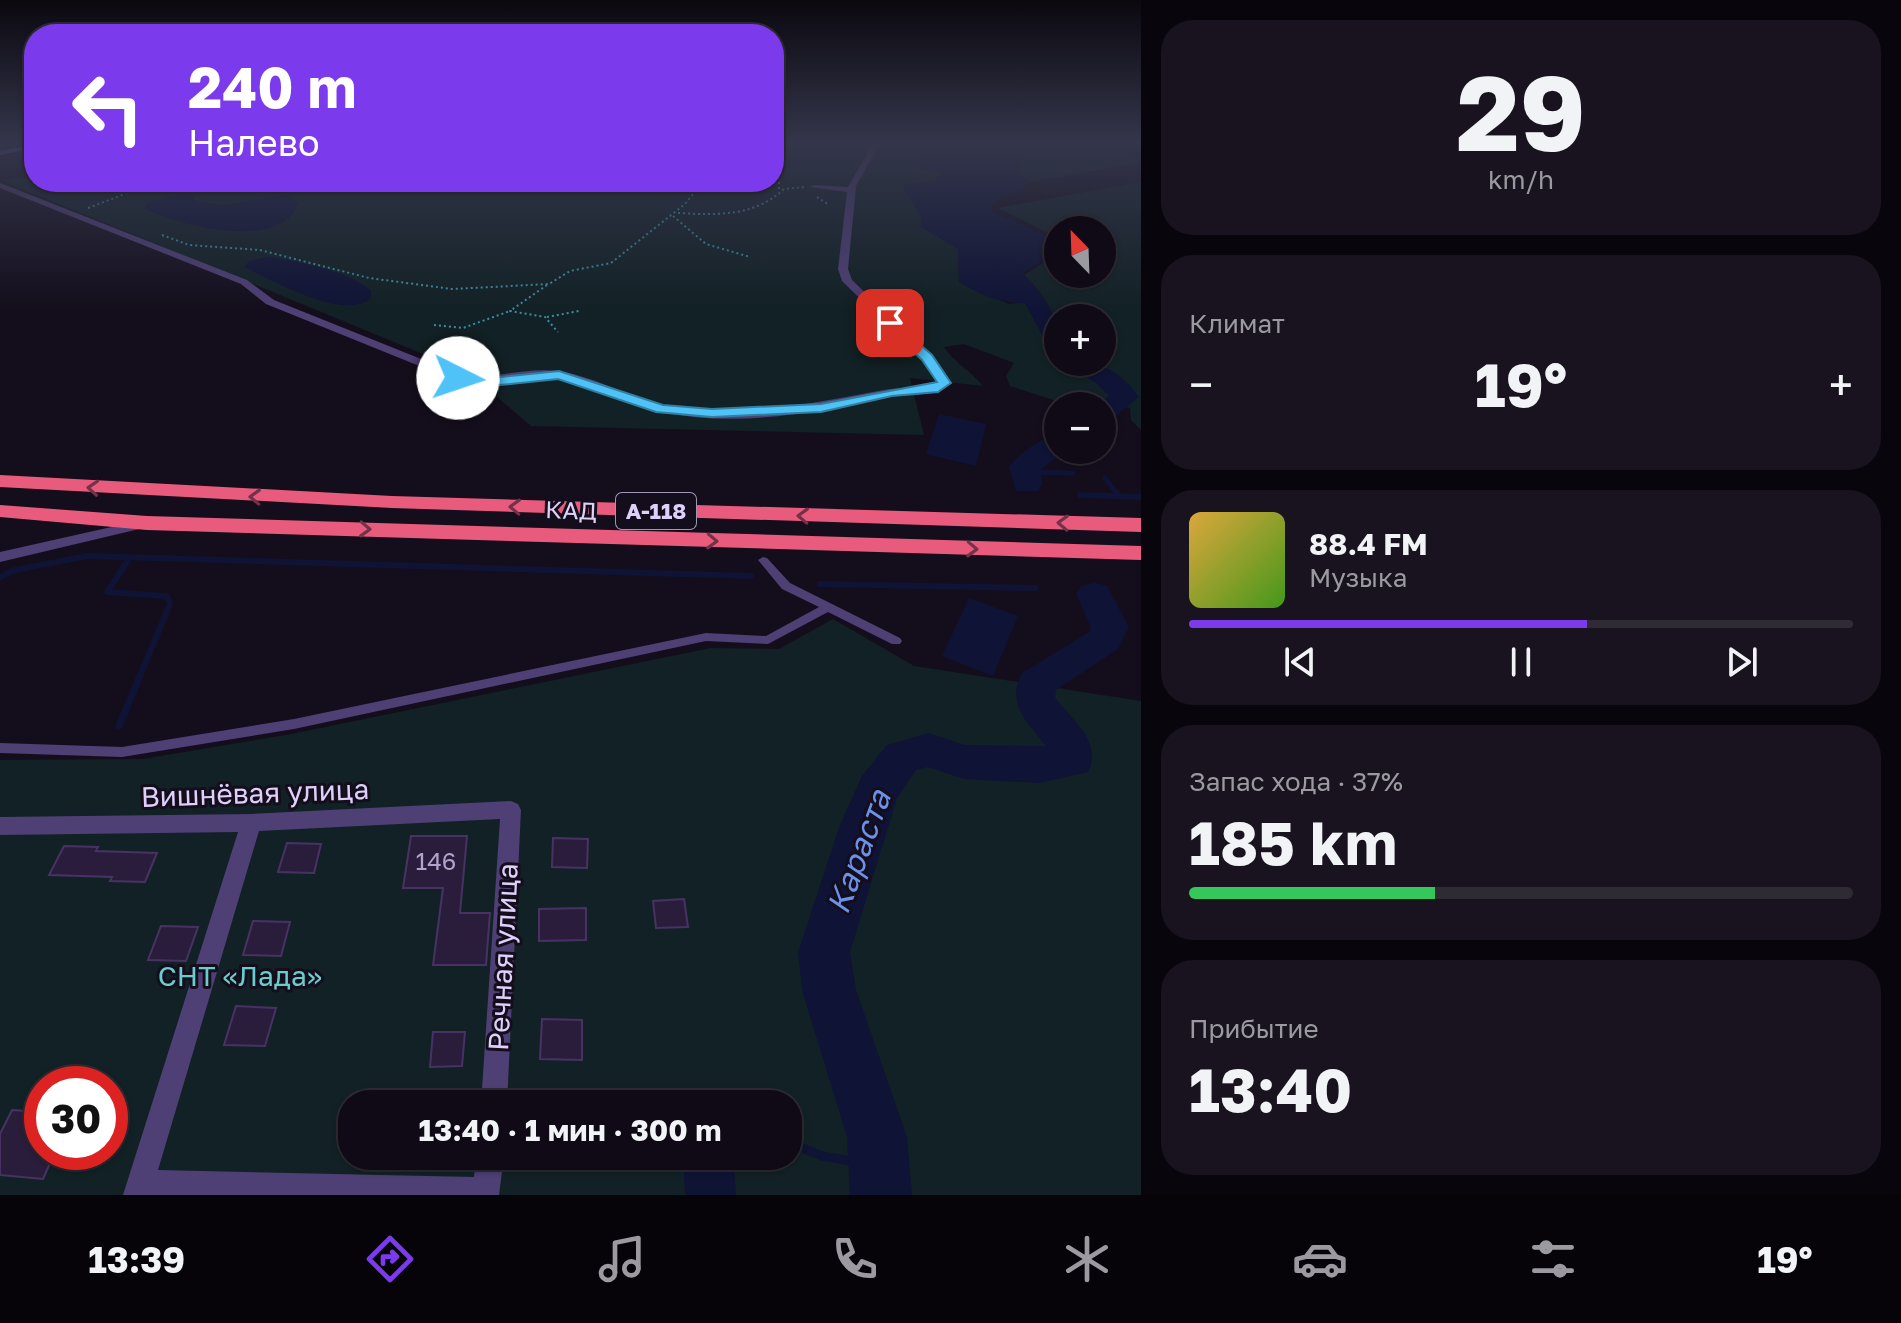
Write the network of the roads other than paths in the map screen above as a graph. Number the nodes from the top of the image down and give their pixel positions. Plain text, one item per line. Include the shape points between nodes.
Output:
1 (32, 198) edge
2 (851, 198) edge
3 (0, 481) edge
4 (0, 511) edge
5 (147, 523) junction
6 (1141, 525) edge
7 (1141, 553) edge
8 (0, 557) edge
9 (763, 560) dead end
10 (826, 608) junction
11 (896, 641) dead end
12 (0, 748) edge
13 (511, 810) joint
14 (251, 823) junction
15 (2, 830) edge
16 (495, 1090) edge
17 (489, 1170) edge
18 (139, 1189) edge

1 - 2 street via 244,282 270,302 458,378 490,382 559,375 661,409 712,413 821,408 944,383 927,358 847,281 843,269
6 -> 3 highway, КАД / А-118 via 422,504
4 - 5 highway, КАД / А-118
5 -> 7 highway, КАД / А-118
5 - 8 street
9 - 10 lane via 786,586
10 - 11 lane
10 - 12 lane via 768,640 706,637 294,724 122,752
13 - 14 street, Вишнёвая улица
13 - 16 street, Речная улица
14 - 15 street, Вишнёвая улица
14 - 18 street
17 - 18 street via 487,1191

